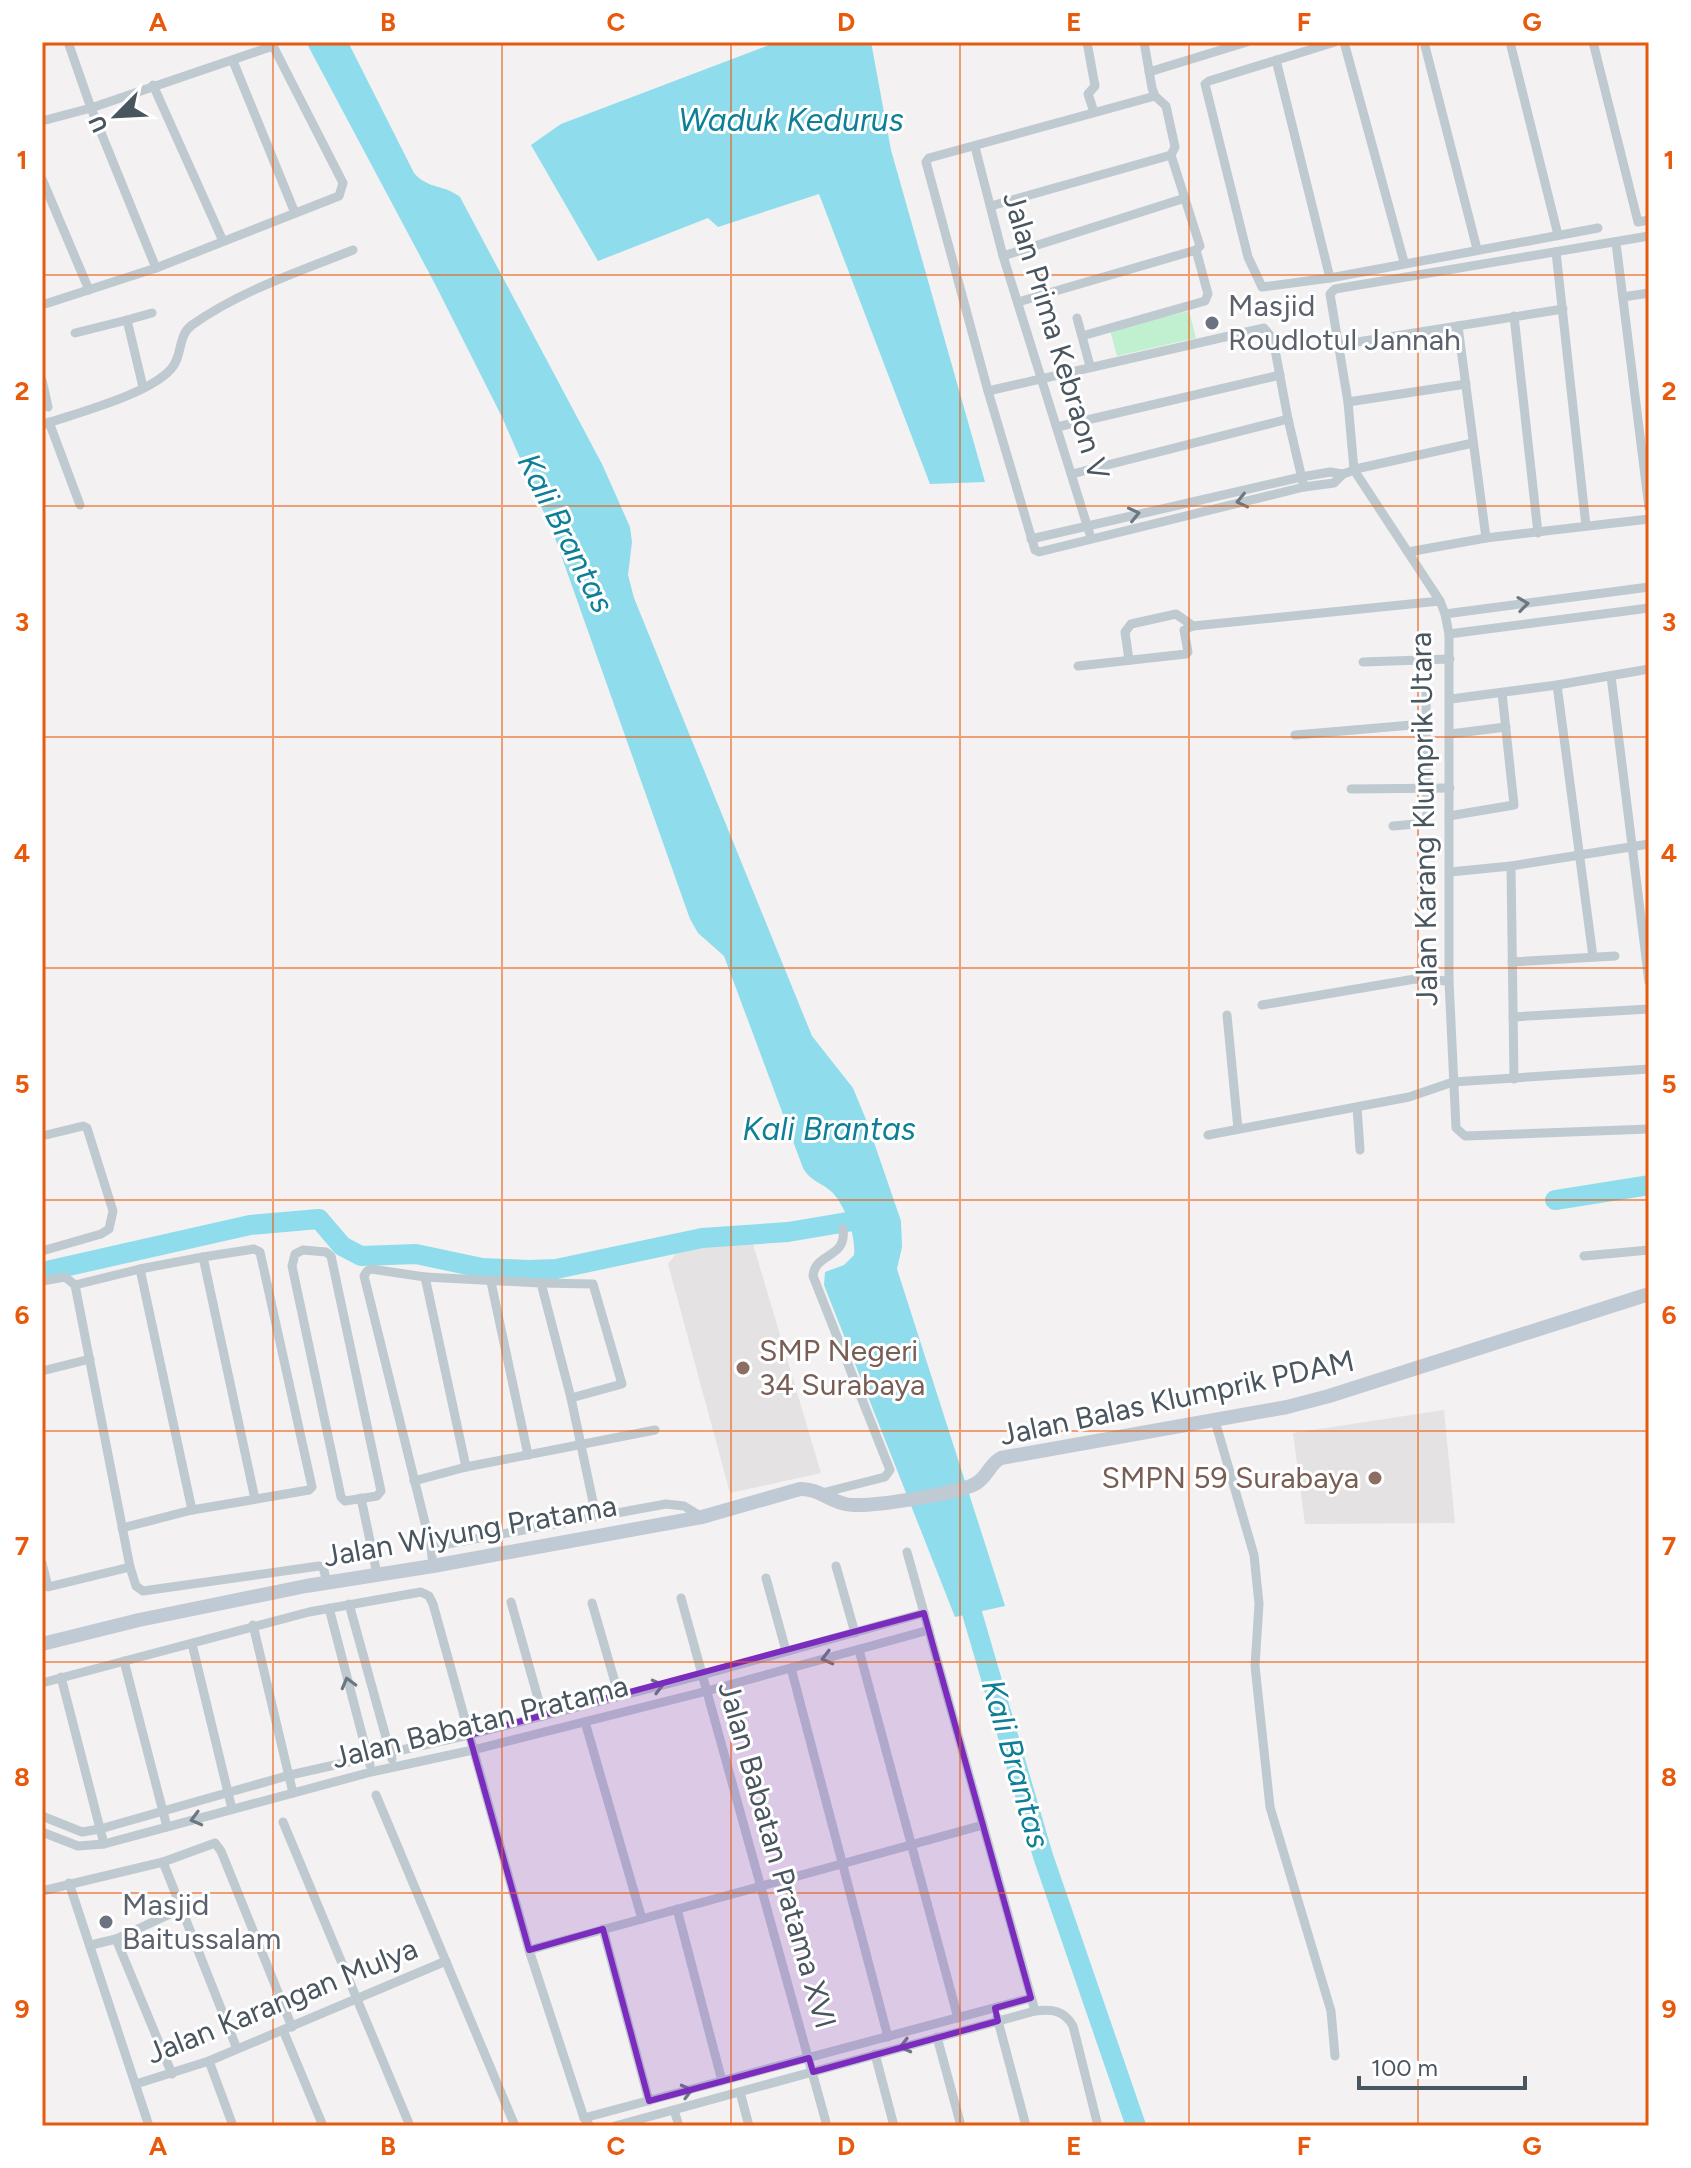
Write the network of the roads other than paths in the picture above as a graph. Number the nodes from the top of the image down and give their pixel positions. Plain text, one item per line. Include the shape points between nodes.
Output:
1 (68, 42) edge
2 (1087, 42) edge
3 (1144, 42) edge
4 (1247, 42) edge
5 (1335, 42) edge
6 (1344, 42) edge
7 (1424, 42) edge
8 (1510, 42) edge
9 (1593, 42) edge
10 (272, 44) edge
11 (1276, 60) junction
12 (233, 61) junction
13 (1151, 84) junction
14 (153, 85) junction
15 (1092, 104) junction
16 (91, 108) junction
17 (42, 121) edge
18 (975, 147) junction
19 (1171, 155) junction
20 (42, 179) edge
21 (1185, 198) junction
22 (991, 206) junction
23 (295, 213) junction
24 (1649, 220) edge
25 (1598, 228) dead end
26 (1558, 235) junction
27 (1649, 236) edge
28 (223, 241) junction
29 (1616, 243) junction
30 (1477, 249) junction
31 (353, 250) dead end
32 (1196, 250) junction
33 (1556, 252) junction
34 (1003, 256) junction
35 (1404, 262) junction
36 (156, 268) junction
37 (1330, 278) junction
38 (89, 290) junction
39 (1649, 293) edge
40 (1623, 297) junction
41 (1018, 302) junction
42 (42, 305) edge
43 (1563, 309) junction
44 (152, 313) dead end
45 (1514, 316) junction
46 (1077, 318) dead end
47 (127, 320) junction
48 (1458, 326) junction
49 (75, 333) dead end
50 (1082, 336) junction
51 (1339, 345) junction
52 (1090, 366) junction
53 (1280, 375) junction
54 (1042, 377) junction
55 (42, 380) edge
56 (1466, 384) junction
57 (143, 387) junction
58 (988, 391) junction
59 (1348, 402) junction
60 (48, 407) dead end
61 (1288, 419) junction
62 (45, 424) edge
63 (1057, 427) junction
64 (1473, 443) junction
65 (1354, 470) junction
66 (1072, 474) junction
67 (1303, 482) junction
68 (80, 505) dead end
69 (1649, 508) edge
70 (1649, 519) edge
71 (1088, 525) junction
72 (1586, 526) junction
73 (1538, 533) junction
74 (1091, 538) junction
75 (1486, 538) junction
76 (1031, 539) junction
77 (1408, 552) junction
78 (1649, 587) edge
79 (1435, 601) junction
80 (1649, 608) edge
81 (1445, 614) junction
82 (1193, 626) junction
83 (1449, 634) junction
84 (1450, 659) junction
85 (1129, 660) junction
86 (1363, 662) dead end
87 (1078, 666) dead end
88 (1649, 669) edge
89 (1611, 676) junction
90 (1557, 685) junction
91 (1426, 693) dead end
92 (1502, 693) junction
93 (1451, 699) junction
94 (1424, 724) junction
95 (1506, 727) junction
96 (1450, 734) junction
97 (1295, 735) dead end
98 (1429, 787) junction
99 (1446, 788) junction
100 (1351, 789) dead end
101 (1449, 816) junction
102 (1393, 826) dead end
103 (1649, 844) edge
104 (1632, 846) junction
105 (1580, 856) junction
106 (1511, 866) junction
107 (1450, 872) junction
108 (1615, 956) dead end
109 (1593, 957) junction
110 (1512, 962) junction
111 (1445, 981) junction
112 (1649, 982) edge
113 (1262, 1005) dead end
114 (1649, 1009) edge
115 (1227, 1015) dead end
116 (1513, 1017) junction
117 (1649, 1069) edge
118 (1514, 1079) junction
119 (1453, 1082) junction
120 (1357, 1107) junction
121 (1238, 1129) junction
122 (1649, 1129) edge
123 (1208, 1135) dead end
124 (42, 1136) edge
125 (1360, 1150) dead end
126 (843, 1229) dead end
127 (1649, 1250) edge
128 (42, 1251) edge
129 (1584, 1256) dead end
130 (203, 1257) junction
131 (140, 1269) junction
132 (425, 1277) junction
133 (42, 1281) edge
134 (491, 1282) junction
135 (541, 1283) junction
136 (75, 1285) junction
137 (1649, 1294) edge
138 (90, 1359) junction
139 (42, 1371) edge
140 (571, 1398) junction
141 (1215, 1421) junction
142 (655, 1430) dead end
143 (581, 1446) junction
144 (528, 1455) junction
145 (466, 1467) junction
146 (414, 1481) junction
147 (820, 1493) junction
148 (361, 1498) junction
149 (255, 1499) junction
150 (905, 1500) joint
151 (192, 1510) junction
152 (596, 1516) junction
153 (702, 1517) junction
154 (122, 1528) junction
155 (431, 1547) junction
156 (907, 1552) dead end
157 (42, 1563) edge
158 (433, 1566) junction
159 (836, 1566) dead end
160 (130, 1567) junction
161 (377, 1574) junction
162 (766, 1578) dead end
163 (327, 1582) junction
164 (681, 1598) dead end
165 (511, 1602) dead end
166 (592, 1603) dead end
167 (349, 1604) junction
168 (329, 1608) junction
169 (924, 1613) junction
170 (253, 1625) junction
171 (929, 1630) junction
172 (855, 1633) junction
173 (42, 1644) edge
174 (192, 1644) junction
175 (859, 1650) junction
176 (786, 1651) junction
177 (124, 1661) junction
178 (791, 1668) junction
179 (702, 1675) junction
180 (61, 1677) junction
181 (42, 1683) edge
182 (707, 1691) junction
183 (619, 1696) junction
184 (543, 1716) junction
185 (585, 1722) junction
186 (469, 1735) junction
187 (473, 1750) junction
188 (391, 1753) junction
189 (368, 1759) junction
190 (394, 1767) junction
191 (371, 1772) junction
192 (290, 1775) junction
193 (228, 1793) junction
194 (293, 1793) junction
195 (376, 1795) dead end
196 (232, 1809) junction
197 (163, 1811) junction
198 (42, 1816) edge
199 (283, 1822) dead end
200 (983, 1825) junction
201 (167, 1827) junction
202 (100, 1829) junction
203 (42, 1832) edge
204 (104, 1844) junction
205 (911, 1844) junction
206 (163, 1862) junction
207 (844, 1863) junction
208 (69, 1883) junction
209 (762, 1885) junction
210 (42, 1891) edge
211 (181, 1909) junction
212 (677, 1909) junction
213 (642, 1919) junction
214 (603, 1929) junction
215 (116, 1939) junction
216 (91, 1945) junction
217 (529, 1950) junction
218 (446, 1961) junction
219 (1031, 1998) junction
220 (357, 2000) junction
221 (995, 2008) junction
222 (1035, 2011) junction
223 (958, 2018) junction
224 (998, 2021) junction
225 (287, 2029) junction
226 (888, 2037) junction
227 (937, 2037) junction
228 (237, 2049) junction
229 (875, 2054) junction
230 (1335, 2056) dead end
231 (809, 2058) junction
232 (209, 2061) junction
233 (813, 2072) junction
234 (172, 2074) junction
235 (722, 2081) junction
236 (136, 2084) junction
237 (740, 2092) junction
238 (649, 2101) junction
239 (674, 2110) junction
240 (587, 2122) edge
241 (149, 2126) edge
242 (233, 2126) edge
243 (323, 2126) edge
244 (410, 2126) edge
245 (515, 2126) edge
246 (615, 2126) edge
247 (679, 2126) edge
248 (749, 2126) edge
249 (827, 2126) edge
250 (894, 2126) edge
251 (961, 2126) edge
252 (1026, 2126) edge
253 (1098, 2126) edge

1 - 16 street
2 - 15 street via 1095,86 1089,92
3 - 13 street
4 - 13 street
5 - 11 street
6 - 35 street
7 - 30 street
8 - 26 street
9 - 24 street via 1638,222
10 - 12 street
10 - 23 street via 343,188 335,199
11 - 37 street
11 - 37 street via 1205,86 1258,283 1265,288
12 - 14 street
12 - 23 street
13 - 15 street
13 - 19 street via 1166,106 1175,147
14 - 16 street
14 - 28 street
15 - 18 street
16 - 17 street
16 - 36 street
18 - 22 street, Jalan Prima Kebraon V
18 - 58 street via 929,158 926,169
19 - 21 street
19 - 22 street
20 - 38 street
21 - 32 street via 1200,246
21 - 34 street
22 - 34 street, Jalan Prima Kebraon V
23 - 28 street
25 - 26 street
26 - 30 street
27 - 29 street
28 - 36 street
29 - 33 street
29 - 40 street
30 - 35 street
31 - 57 street via 246,293 205,316 183,335 172,369
32 - 41 street
32 - 50 street via 1208,294 1205,301
33 - 43 street
33 - 51 street, Jalan Karang Klumprik Utara via 1335,289 1330,294
34 - 41 street, Jalan Prima Kebraon V
35 - 37 street
36 - 38 street
38 - 42 street
39 - 40 street
40 - 69 street
41 - 54 street, Jalan Prima Kebraon V
43 - 45 street
43 - 72 street
44 - 47 street
45 - 48 street
45 - 73 street
46 - 50 street
47 - 49 street
47 - 57 street
48 - 51 street
48 - 56 street
50 - 52 street
51 - 59 street, Jalan Karang Klumprik Utara
52 - 53 street via 1264,328 1273,339
52 - 54 street
53 - 61 street
53 - 63 street
54 - 58 street
54 - 63 street, Jalan Prima Kebraon V
55 - 60 street
56 - 59 street
56 - 64 street
57 - 62 street
58 - 76 street
59 - 65 street, Jalan Karang Klumprik Utara
61 - 66 street
61 - 67 street
62 - 68 street
63 - 66 street, Jalan Prima Kebraon V
64 - 65 street
64 - 75 street
65 - 67 street via 1334,483
65 - 77 street, Jalan Karang Klumprik Utara
66 - 71 street, Jalan Prima Kebraon V
71 -> 67 street
67 -> 74 street
70 - 72 street
71 - 74 street, Jalan Prima Kebraon V
71 - 76 street
72 - 73 street
73 - 75 street
74 - 76 street via 1039,552
75 - 77 street
77 - 79 street, Jalan Karang Klumprik Utara
81 -> 78 street
79 - 81 street, Jalan Karang Klumprik Utara
79 - 82 street
80 - 83 street
81 - 83 street, Jalan Karang Klumprik Utara
82 - 85 street via 1184,630 1187,654
82 - 85 street via 1176,614 1131,624 1125,632
83 - 84 street, Jalan Karang Klumprik Utara
84 - 86 street
84 - 93 street, Jalan Karang Klumprik Utara
85 - 87 street
88 - 89 street
89 - 90 street
89 - 104 street
90 - 92 street
90 - 105 street
91 - 94 street
92 - 93 street
92 - 95 street
93 - 96 street, Jalan Karang Klumprik Utara
94 - 97 street
94 - 98 street
95 - 96 street
95 - 101 street via 1514,805
96 - 99 street, Jalan Karang Klumprik Utara
98 - 99 street
98 - 100 street
98 - 102 street via 1426,825
99 - 101 street, Jalan Karang Klumprik Utara
101 - 107 street, Jalan Karang Klumprik Utara
103 - 104 street
104 - 105 street
104 - 112 street
105 - 106 street
105 - 109 street
106 - 107 street
106 - 110 street
107 - 111 street, Jalan Karang Klumprik Utara
108 - 109 street
109 - 110 street
110 - 116 street
111 - 113 street via 1415,979
111 - 119 street, Jalan Karang Klumprik Utara
114 - 116 street
115 - 121 street
116 - 118 street
117 - 118 street
118 - 119 street
119 - 120 street
119 - 122 street, Jalan Karang Klumprik Utara via 1456,1128 1465,1136
120 - 121 street
120 - 125 street
121 - 123 street
124 - 128 street via 87,1128 113,1211 109,1229 101,1234
126 - 147 street via 841,1246 816,1265 813,1276 890,1470 885,1477
127 - 129 street
130 - 131 street
130 - 149 street
130 - 149 street via 260,1252 313,1482 309,1490
131 - 136 street
131 - 151 street
132 - 134 street
132 - 145 street
132 - 146 street via 371,1269 364,1276
133 - 136 street via 60,1277
134 - 135 street
134 - 144 street
135 - 140 street
135 - 140 street via 593,1284 622,1384
136 - 138 street
137 - 141 street, Jalan Balas Klumprik PDAM via 1329,1396
138 - 139 street
138 - 154 street
140 - 143 street
141 - 150 street, Jalan Balas Klumprik PDAM via 1001,1458 974,1485
141 - 230 street via 1254,1555 1259,1604 1255,1666 1270,1807 1331,2011
142 - 143 street
143 - 144 street
143 - 152 street
144 - 145 street
145 - 146 street
146 - 155 street
147 - 150 street, Jalan Wiyung Pratama via 849,1505
147 - 153 street, Jalan Wiyung Pratama via 800,1489
148 - 148 street via 341,1497 292,1266 298,1252 326,1252 332,1260 381,1491
148 - 161 street
149 - 151 street
151 - 154 street
152 - 153 street via 666,1504 684,1506
152 - 155 street
153 - 158 street, Jalan Wiyung Pratama
154 - 160 street
155 - 158 street
156 - 169 street
157 - 160 street via 48,1587
158 - 161 street, Jalan Wiyung Pratama
159 - 172 street
160 - 163 street via 143,1591 319,1566
161 - 163 street, Jalan Wiyung Pratama
162 - 176 street
163 - 173 street, Jalan Wiyung Pratama
164 - 179 street, Jalan Babatan Pratama XVI
165 - 184 street
166 - 183 street
167 - 168 street, Jalan Wiyung Pratama
167 - 186 street, Jalan Wiyung Pratama via 421,1592 429,1596
167 - 188 street
168 - 170 street, Jalan Wiyung Pratama
189 -> 168 street
169 - 171 street
169 - 172 street, Jalan Babatan Pratama
170 - 174 street, Jalan Wiyung Pratama
170 - 192 street
171 - 175 street, Jalan Babatan Pratama
171 - 200 street
172 - 176 street, Jalan Babatan Pratama
174 - 177 street, Jalan Wiyung Pratama
174 - 193 street
175 -> 178 street, Jalan Babatan Pratama
175 - 205 street
176 - 179 street, Jalan Babatan Pratama
177 - 180 street, Jalan Wiyung Pratama
177 - 197 street
178 - 182 street, Jalan Babatan Pratama
178 - 207 street
179 - 182 street, Jalan Babatan Pratama XVI
183 -> 179 street, Jalan Babatan Pratama
180 - 181 street, Jalan Wiyung Pratama
180 - 202 street
182 - 185 street, Jalan Babatan Pratama
182 - 209 street, Jalan Babatan Pratama XVI
183 - 184 street, Jalan Babatan Pratama
184 - 186 street, Jalan Babatan Pratama
185 - 187 street, Jalan Babatan Pratama
185 - 213 street
186 - 187 street
186 - 188 street, Jalan Babatan Pratama
187 - 190 street, Jalan Babatan Pratama
187 - 217 street
188 - 189 street, Jalan Babatan Pratama
188 - 190 street
189 - 191 street
189 - 192 street, Jalan Babatan Pratama
190 - 191 street, Jalan Babatan Pratama
191 - 194 street, Jalan Babatan Pratama
192 - 193 street, Jalan Babatan Pratama
192 - 194 street
193 - 196 street
193 - 197 street, Jalan Babatan Pratama
194 - 196 street, Jalan Babatan Pratama
195 - 218 street
196 -> 201 street, Jalan Babatan Pratama
197 - 201 street
197 - 202 street, Jalan Babatan Pratama
198 - 202 street, Jalan Babatan Pratama via 82,1832
199 - 220 street
200 - 205 street
200 - 219 street
201 - 204 street, Jalan Babatan Pratama
202 - 204 street
203 - 204 street, Jalan Babatan Pratama via 78,1846
205 - 207 street
205 - 223 street
206 - 208 street
206 - 211 street
206 - 225 street via 213,1843 221,1851
207 - 209 street
207 - 226 street
208 - 210 street
208 - 216 street
209 - 212 street
209 - 231 street, Jalan Babatan Pratama XVI
211 - 215 street
211 - 228 street
212 - 213 street
212 - 235 street
213 - 214 street
214 - 217 street
214 - 238 street
215 - 216 street
215 - 234 street
216 - 236 street
217 - 240 street
218 - 220 street, Jalan Karangan Mulya
218 - 245 street
219 - 221 street
219 - 222 street
220 - 225 street, Jalan Karangan Mulya
220 - 244 street
221 - 223 street
221 - 224 street
222 - 224 street
222 - 253 street via 1068,2017
223 - 226 street
224 - 227 street
224 - 252 street
225 - 228 street, Jalan Karangan Mulya
225 - 243 street
226 - 231 street
227 -> 229 street
227 - 251 street
228 - 232 street, Jalan Karangan Mulya
229 - 233 street
229 - 250 street
231 - 233 street, Jalan Babatan Pratama XVI
231 - 235 street
232 - 234 street, Jalan Karangan Mulya
232 - 242 street
233 - 237 street
233 - 249 street, Jalan Babatan Pratama XVI
234 - 236 street, Jalan Karangan Mulya
238 -> 235 street
236 - 241 street
237 - 239 street
237 - 248 street
238 - 240 street
239 - 246 street
239 - 247 street

